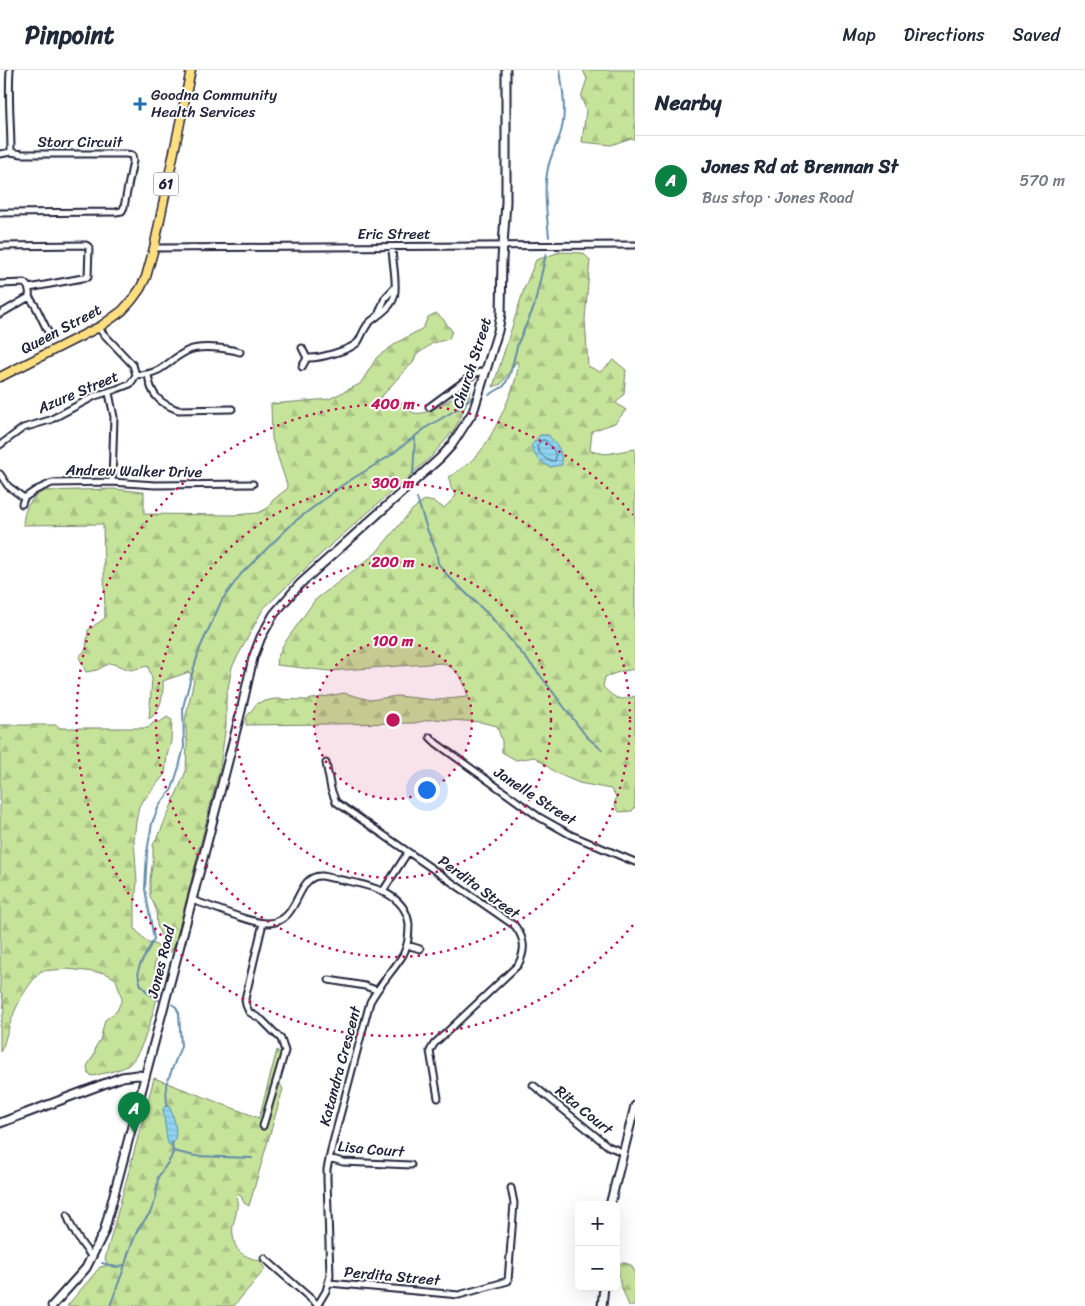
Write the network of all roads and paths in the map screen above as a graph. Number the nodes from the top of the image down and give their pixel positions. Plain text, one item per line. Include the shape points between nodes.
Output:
1 (10, 70) edge
2 (191, 70) edge
3 (506, 70) edge
4 (10, 152) junction
5 (0, 154) edge
6 (0, 213) edge
7 (635, 245) edge
8 (0, 246) edge
9 (503, 246) junction
10 (392, 247) junction
11 (154, 248) junction
12 (0, 284) edge
13 (29, 288) junction
14 (29, 297) junction
15 (0, 314) edge
16 (98, 328) junction
17 (50, 336) dead end
18 (302, 348) dead end
19 (240, 352) dead end
20 (307, 358) junction
21 (302, 367) dead end
22 (486, 370) junction
23 (148, 374) junction
24 (136, 375) junction
25 (0, 377) edge
26 (109, 393) junction
27 (428, 407) dead end
28 (232, 409) dead end
29 (0, 445) edge
30 (0, 474) edge
31 (112, 482) junction
32 (253, 484) dead end
33 (274, 614) joint
34 (430, 737) dead end
35 (326, 763) dead end
36 (408, 852) junction
37 (635, 862) edge
38 (383, 891) junction
39 (191, 900) junction
40 (263, 923) junction
41 (407, 945) junction
42 (420, 949) dead end
43 (329, 980) dead end
44 (376, 990) junction
45 (145, 1076) junction
46 (533, 1085) dead end
47 (438, 1098) dead end
48 (635, 1106) edge
49 (0, 1123) edge
50 (263, 1126) dead end
51 (622, 1152) junction
52 (329, 1158) junction
53 (411, 1165) dead end
54 (512, 1188) dead end
55 (611, 1201) edge
56 (67, 1215) dead end
57 (92, 1257) junction
58 (264, 1258) dead end
59 (329, 1283) junction
60 (604, 1291) edge
61 (317, 1305) edge
62 (52, 1306) edge
63 (602, 1306) edge

1 - 4 street
2 - 11 main road, Queen Street / 61
3 - 9 street, Church Street
4 - 5 street, Storr Circuit
4 - 6 street, Storr Circuit via 126,154 132,155 133,161 122,211
7 - 9 street, Eric Street
8 - 13 street via 89,247 88,277
9 - 10 street, Eric Street
9 - 22 street, Church Street via 502,314
10 - 11 street, Eric Street
10 - 20 street via 395,287 385,298 379,314 366,325 354,345 324,357
11 - 16 main road, Queen Street / 61 via 146,277 132,300
12 - 13 street via 24,282
13 - 14 street
14 - 15 street
14 - 17 street
16 - 24 street, Azure Street via 133,365
16 - 25 main road, Queen Street / 61
18 - 20 street
19 - 23 street via 226,348 188,350
20 - 21 street
22 - 27 street via 474,374
22 - 33 street, Church Street via 473,412 451,446 300,584
23 - 24 street
23 - 28 street via 150,388 156,397 170,407 178,410
24 - 26 street, Azure Street via 130,384
26 - 29 street, Azure Street via 95,396 50,420 23,428
26 - 31 street via 114,416
30 - 31 street, Andrew Walker Drive via 23,501 44,485 52,483
31 - 32 street, Andrew Walker Drive
33 - 39 street, Jones Road via 253,658
34 - 37 street, Janelle Street via 539,817 571,835
35 - 36 street, Perdita Street via 336,802
36 - 38 street
36 - 47 street, Perdita Street via 514,926 521,934 524,947 518,965 430,1051
38 - 40 street via 317,876 308,880 285,917 277,922
38 - 41 street via 404,911 408,921
39 - 40 street
39 - 45 street, Jones Road
40 - 50 street via 245,998 246,1006 281,1038 285,1050
41 - 42 street
41 - 44 street, Katandra Crescent
43 - 44 street
44 - 52 street, Katandra Crescent
45 - 49 street via 122,1077
45 - 57 street, Jones Road via 104,1232
46 - 51 street, Rita Court via 608,1146
48 - 51 street
51 - 55 street
52 - 53 street, Lisa Court via 344,1162
52 - 59 street, Katandra Crescent
54 - 59 street, Perdita Street via 514,1203 508,1281 458,1295
56 - 57 street via 70,1226
57 - 62 street, Jones Road
58 - 61 street
59 - 61 street, Katandra Crescent
60 - 63 street

